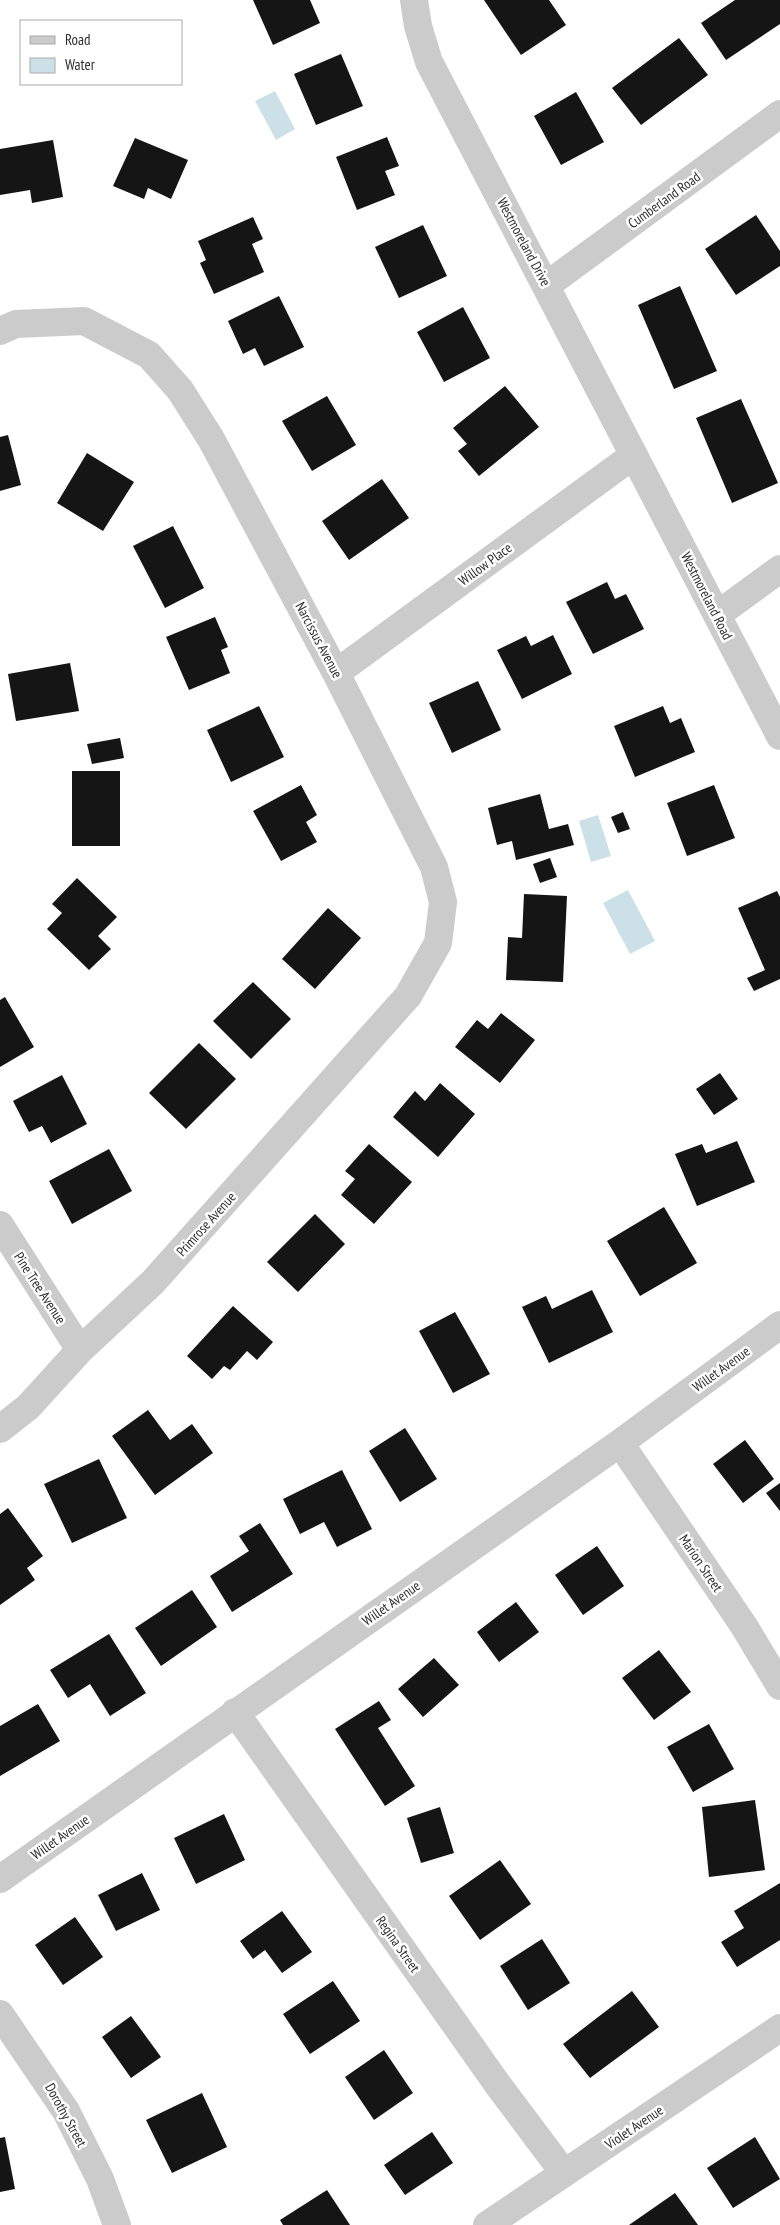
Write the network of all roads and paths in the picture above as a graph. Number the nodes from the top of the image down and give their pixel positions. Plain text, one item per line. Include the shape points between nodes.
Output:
1 (414, 0) edge
2 (780, 114) edge
3 (547, 285) junction
4 (0, 331) edge
5 (634, 455) junction
6 (780, 569) edge
7 (717, 615) junction
8 (336, 672) junction
9 (780, 736) edge
10 (399, 1006) joint
11 (0, 1225) edge
12 (780, 1325) edge
13 (80, 1350) junction
14 (0, 1429) edge
15 (620, 1443) junction
16 (780, 1686) edge
17 (235, 1712) junction
18 (0, 1880) edge
19 (0, 2014) edge
20 (780, 2028) edge
21 (564, 2173) junction
22 (117, 2225) edge
23 (488, 2225) edge

1 - 3 street, Westmoreland Drive via 418,26 430,62
2 - 3 street, Cumberland Road
3 - 5 street, Westmoreland Drive
4 - 8 street, Narcissus Avenue via 16,324 84,321 149,355 180,390 210,439
5 - 7 street, Westmoreland Road
5 - 8 street, Willow Place
6 - 7 street
7 - 9 street, Westmoreland Road
8 - 10 street, Narcissus Avenue via 434,867 443,902 438,943
10 - 13 street, Primrose Avenue via 153,1282
11 - 13 street, Pine Tree Avenue
12 - 15 street, Willet Avenue
13 - 14 street, Primrose Avenue via 28,1407
15 - 16 street, Marion Street via 744,1626
15 - 17 street, Willet Avenue
17 - 18 street, Willet Avenue
17 - 21 street, Regina Street via 498,2085
19 - 22 street, Dorothy Street via 66,2112 100,2179
20 - 21 street, Violet Avenue
21 - 23 street, Violet Avenue

